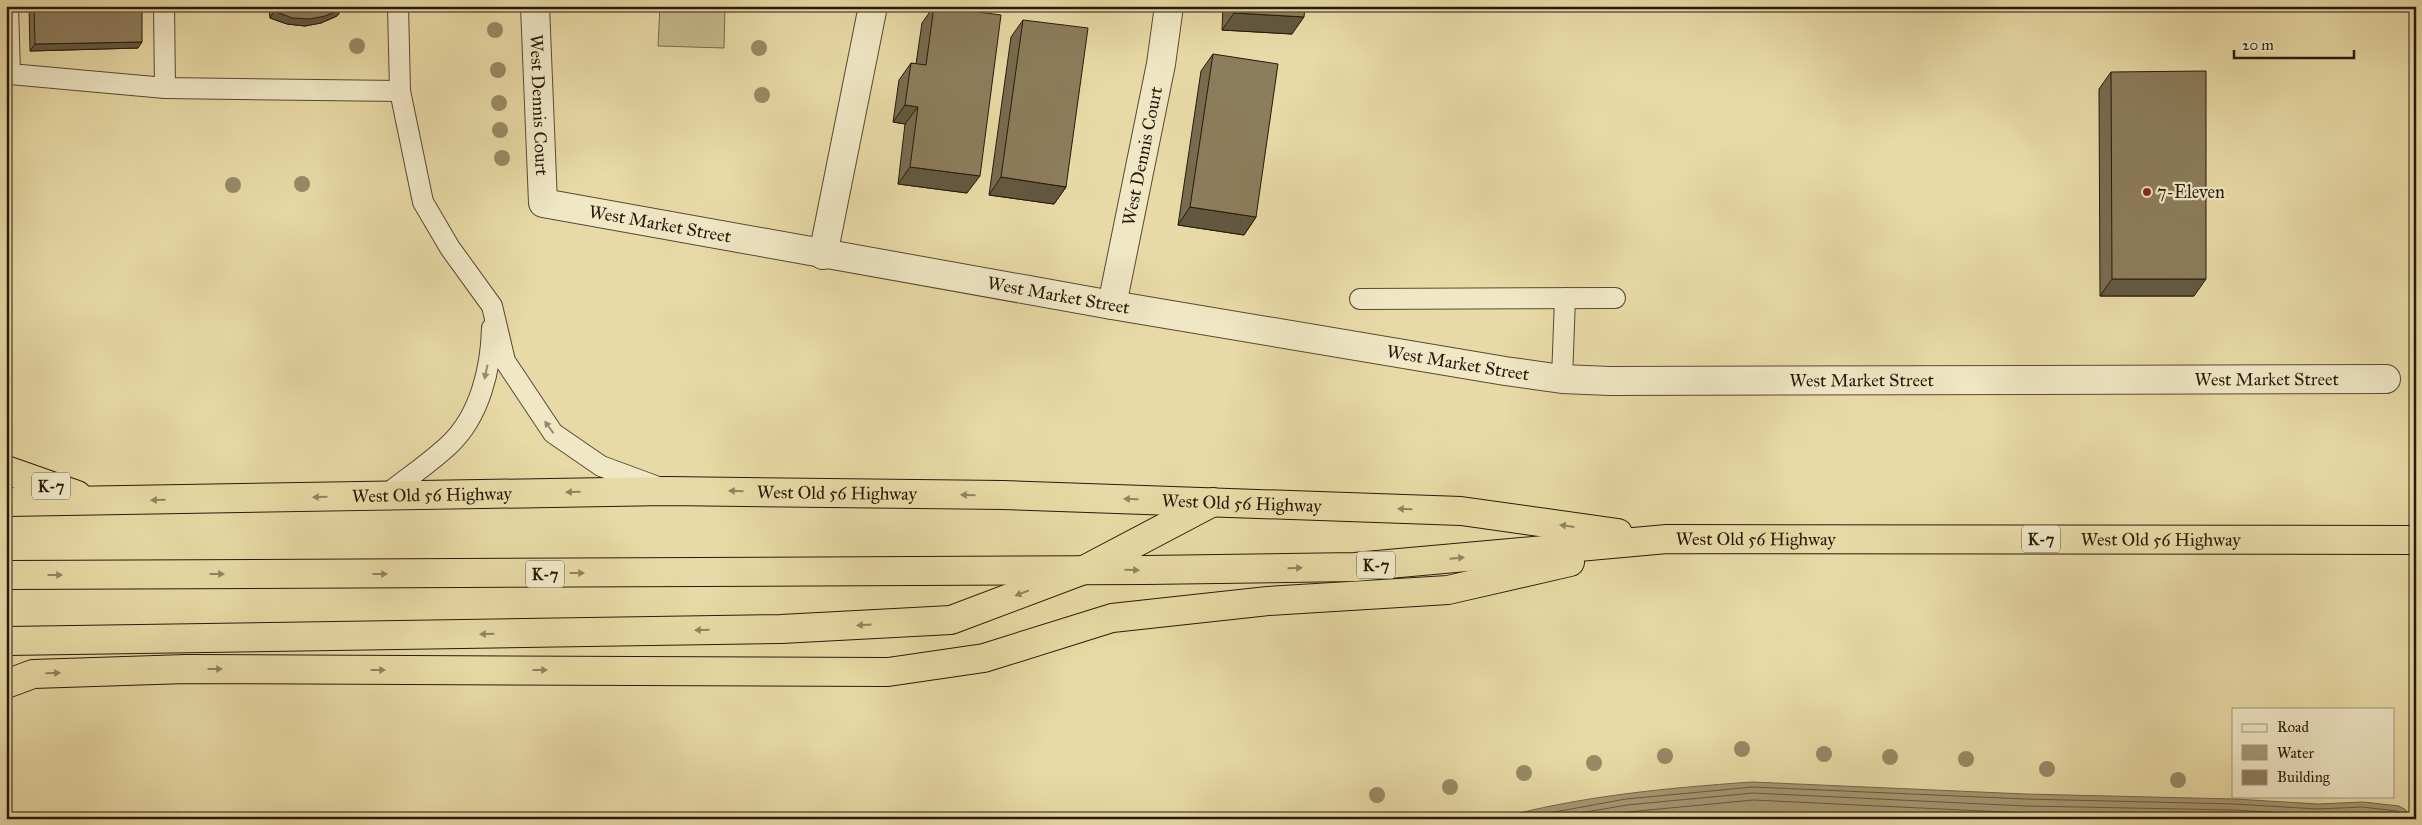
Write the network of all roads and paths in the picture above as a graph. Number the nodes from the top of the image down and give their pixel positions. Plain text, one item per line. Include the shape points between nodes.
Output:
1 (8, 6) edge
2 (164, 6) edge
3 (398, 6) edge
4 (535, 6) edge
5 (873, 6) edge
6 (1169, 6) edge
7 (165, 88) junction
8 (400, 91) junction
9 (544, 203) joint
10 (823, 255) junction
11 (1565, 298) junction
12 (1615, 298) dead end
13 (1360, 299) dead end
14 (1112, 305) junction
15 (492, 306) junction
16 (1562, 379) junction
17 (2386, 379) dead end
18 (6, 470) edge
19 (668, 490) junction
20 (386, 495) junction
21 (1214, 501) junction
22 (6, 502) edge
23 (95, 502) junction
24 (1667, 539) junction
25 (2416, 540) edge
26 (1084, 570) junction
27 (6, 575) edge
28 (6, 641) edge
29 (6, 684) edge

1 - 7 lane via 10,74
2 - 7 lane
3 - 8 lane
4 - 9 street, West Dennis Court
5 - 10 street
6 - 14 street, West Dennis Court via 1161,64
7 - 8 lane
8 - 15 lane via 423,202 450,248
9 - 10 street, West Market Street
10 - 14 street, West Market Street
11 - 12 lane
11 - 13 lane
11 - 16 lane
14 - 16 street, West Market Street
19 -> 15 lane via 601,466 553,433 505,361
15 -> 20 lane via 486,377 472,415 450,444
16 - 17 street, West Market Street
18 - 23 highway, K-7
19 -> 20 highway, West Old 56 Highway / K-7
21 -> 19 highway, West Old 56 Highway / K-7
20 -> 23 highway, West Old 56 Highway / K-7
24 -> 21 highway, West Old 56 Highway / K-7 via 1461,511
21 - 26 highway
22 - 23 highway, West Old 56 Highway
24 - 25 highway, West Old 56 Highway / K-7
26 -> 24 highway, West Old 56 Highway / K-7 via 1355,567
29 -> 24 highway via 33,674 186,669 888,672 984,658 1112,618 1268,601 1448,590
27 -> 26 highway, West Old 56 Highway / K-7
26 -> 28 highway via 951,620 781,629

